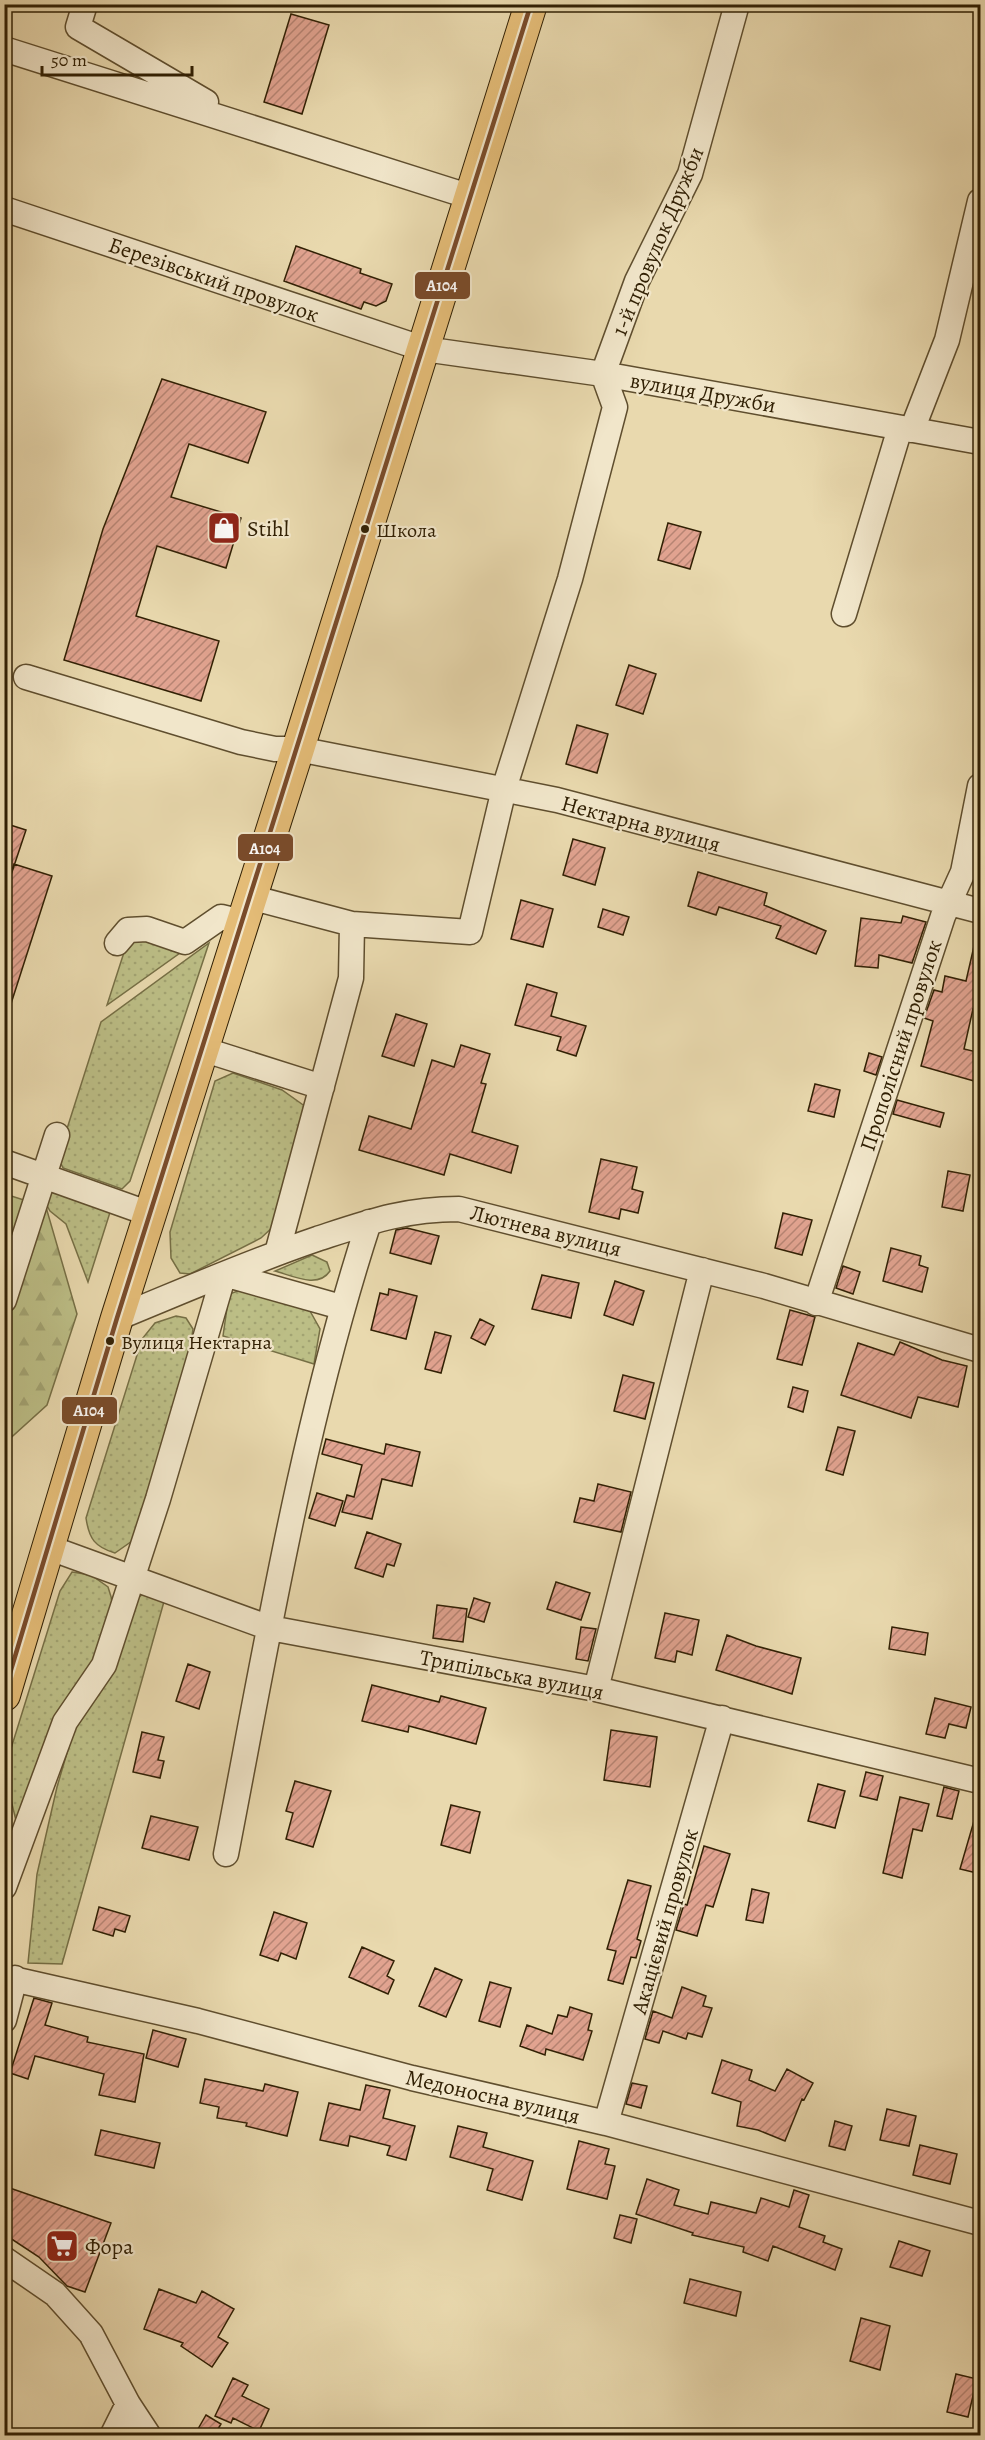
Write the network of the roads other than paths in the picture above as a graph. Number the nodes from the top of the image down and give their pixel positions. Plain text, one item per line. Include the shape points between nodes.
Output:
1 (85, 4) edge
2 (531, 4) edge
3 (737, 4) edge
4 (4, 49) edge
5 (243, 124) junction
6 (471, 196) junction
7 (981, 201) edge
8 (4, 209) edge
9 (424, 349) junction
10 (603, 374) junction
11 (906, 429) junction
12 (981, 442) edge
13 (844, 614) dead end
14 (26, 677) dead end
15 (298, 749) junction
16 (981, 786) edge
17 (504, 789) junction
18 (950, 904) junction
19 (246, 909) junction
20 (981, 911) edge
21 (352, 924) junction
22 (117, 943) dead end
23 (202, 1049) junction
24 (322, 1087) junction
25 (57, 1135) dead end
26 (4, 1162) edge
27 (44, 1176) junction
28 (150, 1214) junction
29 (369, 1222) junction
30 (277, 1253) junction
31 (702, 1270) junction
32 (224, 1274) junction
33 (4, 1300) edge
34 (816, 1303) junction
35 (341, 1307) junction
36 (117, 1318) junction
37 (981, 1350) edge
38 (50, 1548) junction
39 (133, 1579) junction
40 (270, 1628) junction
41 (9, 1662) edge
42 (596, 1689) junction
43 (4, 1695) edge
44 (722, 1718) junction
45 (981, 1781) edge
46 (226, 1854) dead end
47 (4, 1887) edge
48 (10, 1978) edge
49 (4, 2020) edge
50 (606, 2123) junction
51 (981, 2223) edge
52 (4, 2259) edge
53 (128, 2404) junction
54 (112, 2436) edge
55 (149, 2436) edge

1 - 5 street via 78,27
2 - 6 main road
3 - 10 street, 1-й провулок Дружби via 690,174 637,281
4 - 5 street
5 - 6 street
6 - 9 main road
7 - 11 street via 947,340
8 - 9 street, Березівський провулок
9 - 10 street, вулиця Дружби
9 - 15 main road
10 - 11 street, вулиця Дружби
10 - 17 street via 615,407 570,579
11 - 12 street, вулиця Дружби
11 - 13 street
14 - 15 street, Нектарна вулиця via 241,742
15 - 17 street, Нектарна вулиця
15 - 19 main road
16 - 18 street, Прополісний провулок via 963,872
17 - 18 street, Нектарна вулиця
17 - 21 street via 470,932
18 - 20 street, Нектарна вулиця
18 - 34 street, Прополісний провулок
19 - 21 street
19 - 22 street via 221,917 185,942 147,928 128,930
19 - 23 main road
21 - 24 street via 351,978
23 - 24 street
23 - 28 main road
24 - 30 street
25 - 27 street
26 - 27 street
27 - 28 street
27 - 33 street
28 - 36 main road
29 - 30 street, Лютнева вулиця
29 - 31 street, Лютнева вулиця via 418,1210 459,1209
29 - 35 street
30 - 32 street, Лютнева вулиця
31 - 34 street, Лютнева вулиця
31 - 42 street
32 - 35 street
32 - 36 street, Лютнева вулиця
32 - 39 street
34 - 37 street, Лютнева вулиця
35 - 40 street via 298,1480
36 - 38 main road
38 - 39 street, Трипільська вулиця
38 - 41 main road
39 - 40 street, Трипільська вулиця
39 - 47 street via 104,1665 64,1722
40 - 42 street, Трипільська вулиця
40 - 46 street
41 - 43 main road
42 - 44 street, Трипільська вулиця
44 - 45 street, Трипільська вулиця
44 - 50 street, Акацієвий провулок
48 - 49 street
48 - 50 street, Медоносна вулиця
50 - 51 street, Медоносна вулиця
52 - 53 street via 55,2294 91,2334
53 - 54 street
53 - 55 street

